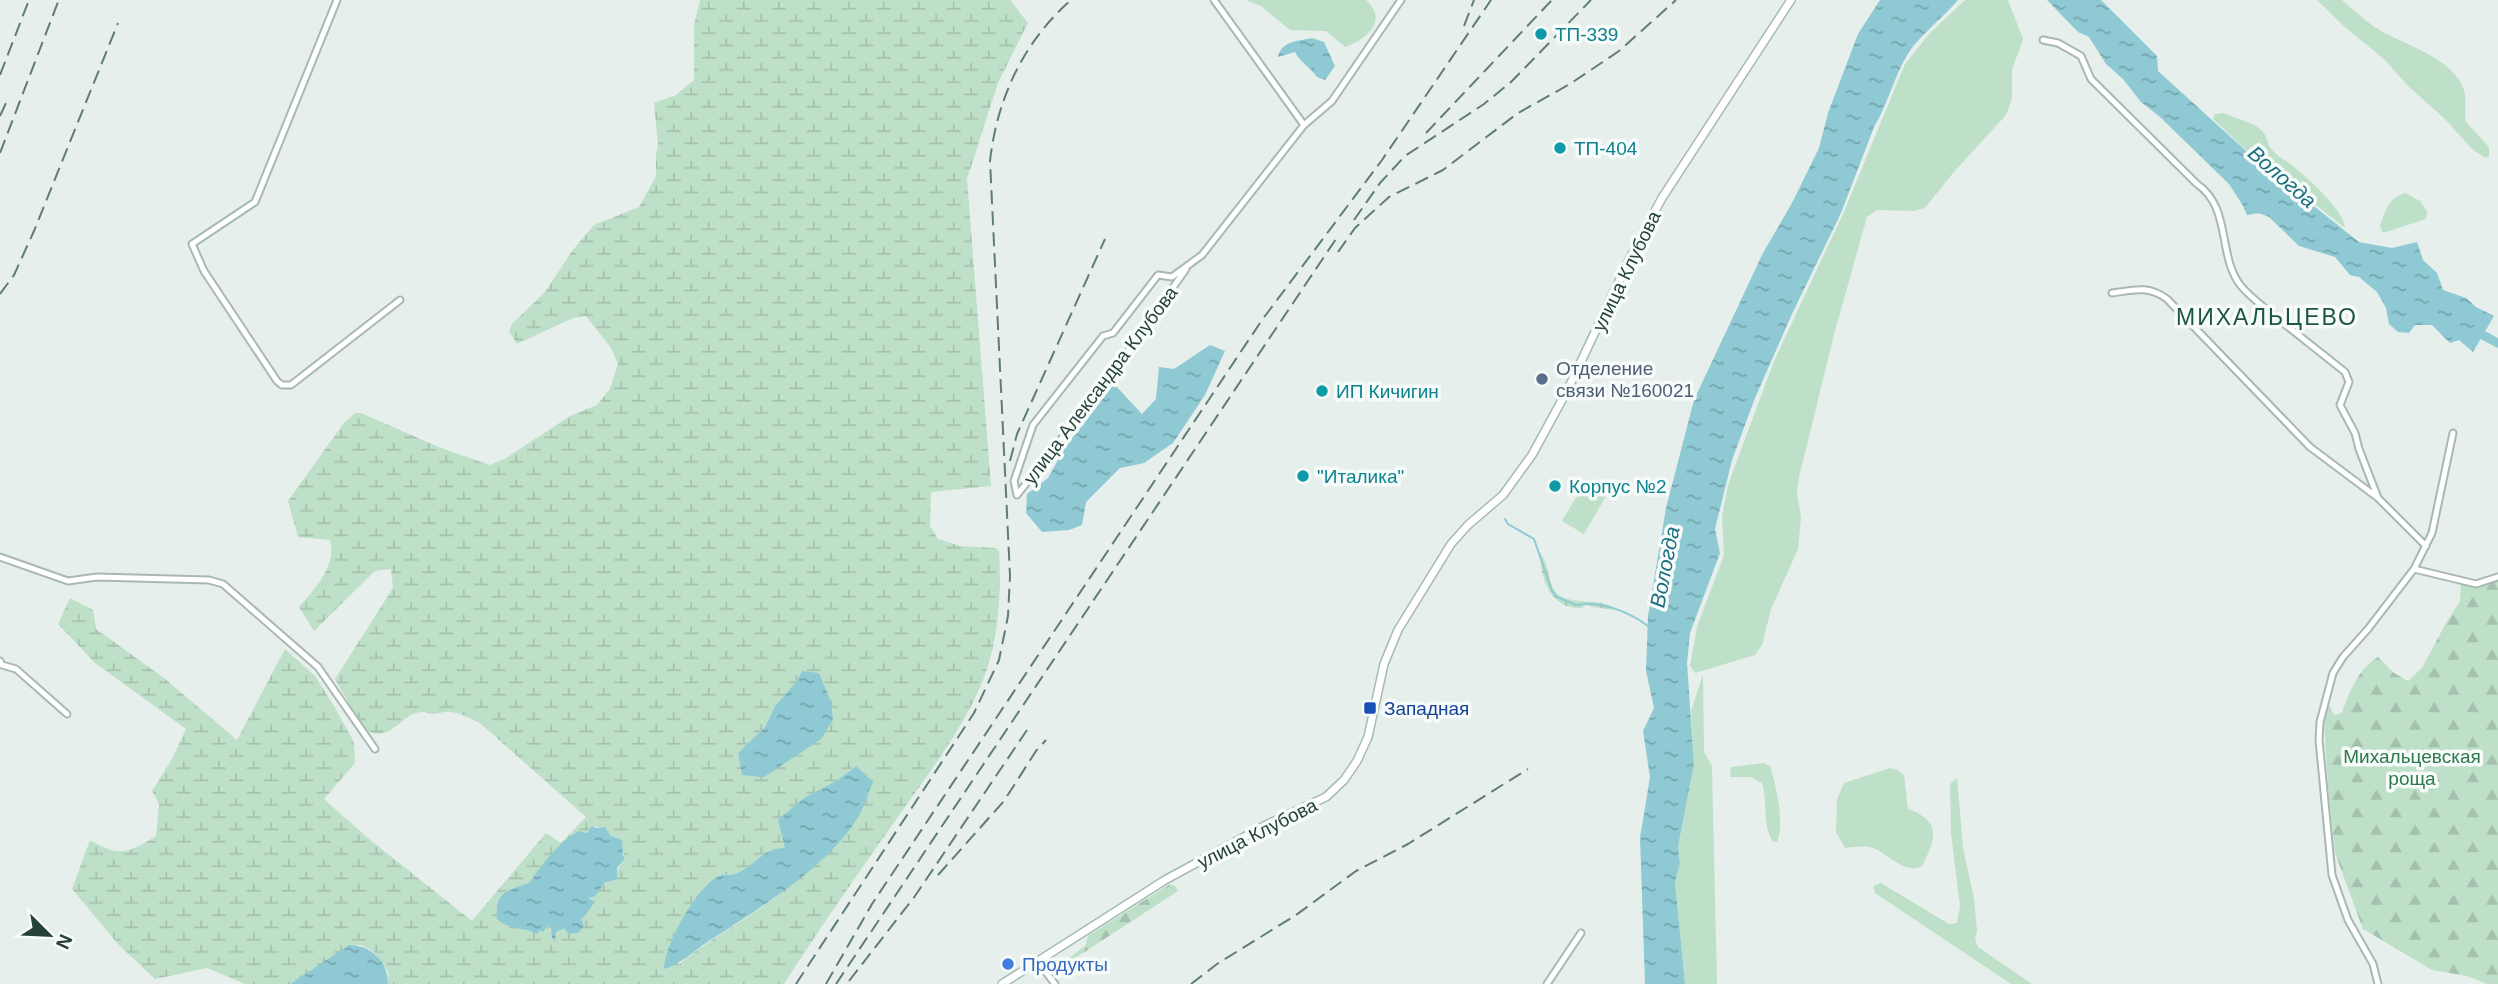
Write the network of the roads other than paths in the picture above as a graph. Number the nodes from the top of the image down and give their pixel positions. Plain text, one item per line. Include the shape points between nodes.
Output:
1 (337, 0) edge
2 (1214, 0) edge
3 (1401, 0) edge
4 (1791, 0) edge
5 (2043, 40) dead end
6 (1304, 125) junction
7 (1186, 269) junction
8 (2112, 293) dead end
9 (400, 300) dead end
10 (2453, 433) dead end
11 (2378, 498) junction
12 (2426, 546) junction
13 (0, 557) edge
14 (2414, 569) junction
15 (2498, 577) edge
16 (0, 661) edge
17 (67, 714) dead end
18 (375, 749) dead end
19 (1581, 933) dead end
20 (1038, 962) junction
21 (1002, 984) edge
22 (1055, 984) edge
23 (1547, 984) edge
24 (2378, 984) edge

1 - 9 street via 255,202 192,244 204,271 282,385 291,385
2 - 6 street
3 - 6 street, улица Александра Клубова via 1332,101
4 - 20 main road, улица Клубова via 1657,207 1532,455 1503,495 1457,536 1398,630 1385,658 1368,737 1344,780 1326,797 1173,875
5 - 11 street via 2081,55 2091,79 2208,192 2241,285 2345,372 2348,382 2341,410 2355,433
6 - 7 street, улица Александра Клубова via 1202,256
7 - 7 street, улица Александра Клубова via 1172,277 1158,275 1033,425 1014,481 1017,495 1108,380
8 - 11 street via 2145,289 2167,299 2309,447
10 - 12 street
11 - 12 street
12 - 14 street
13 - 18 street via 68,581 97,576 209,579 223,584 318,667
14 - 15 street via 2476,584
14 - 24 street via 2333,673 2320,722 2332,875
16 - 17 street via 16,669
19 - 23 street
20 - 21 main road, улица Клубова
20 - 22 street

